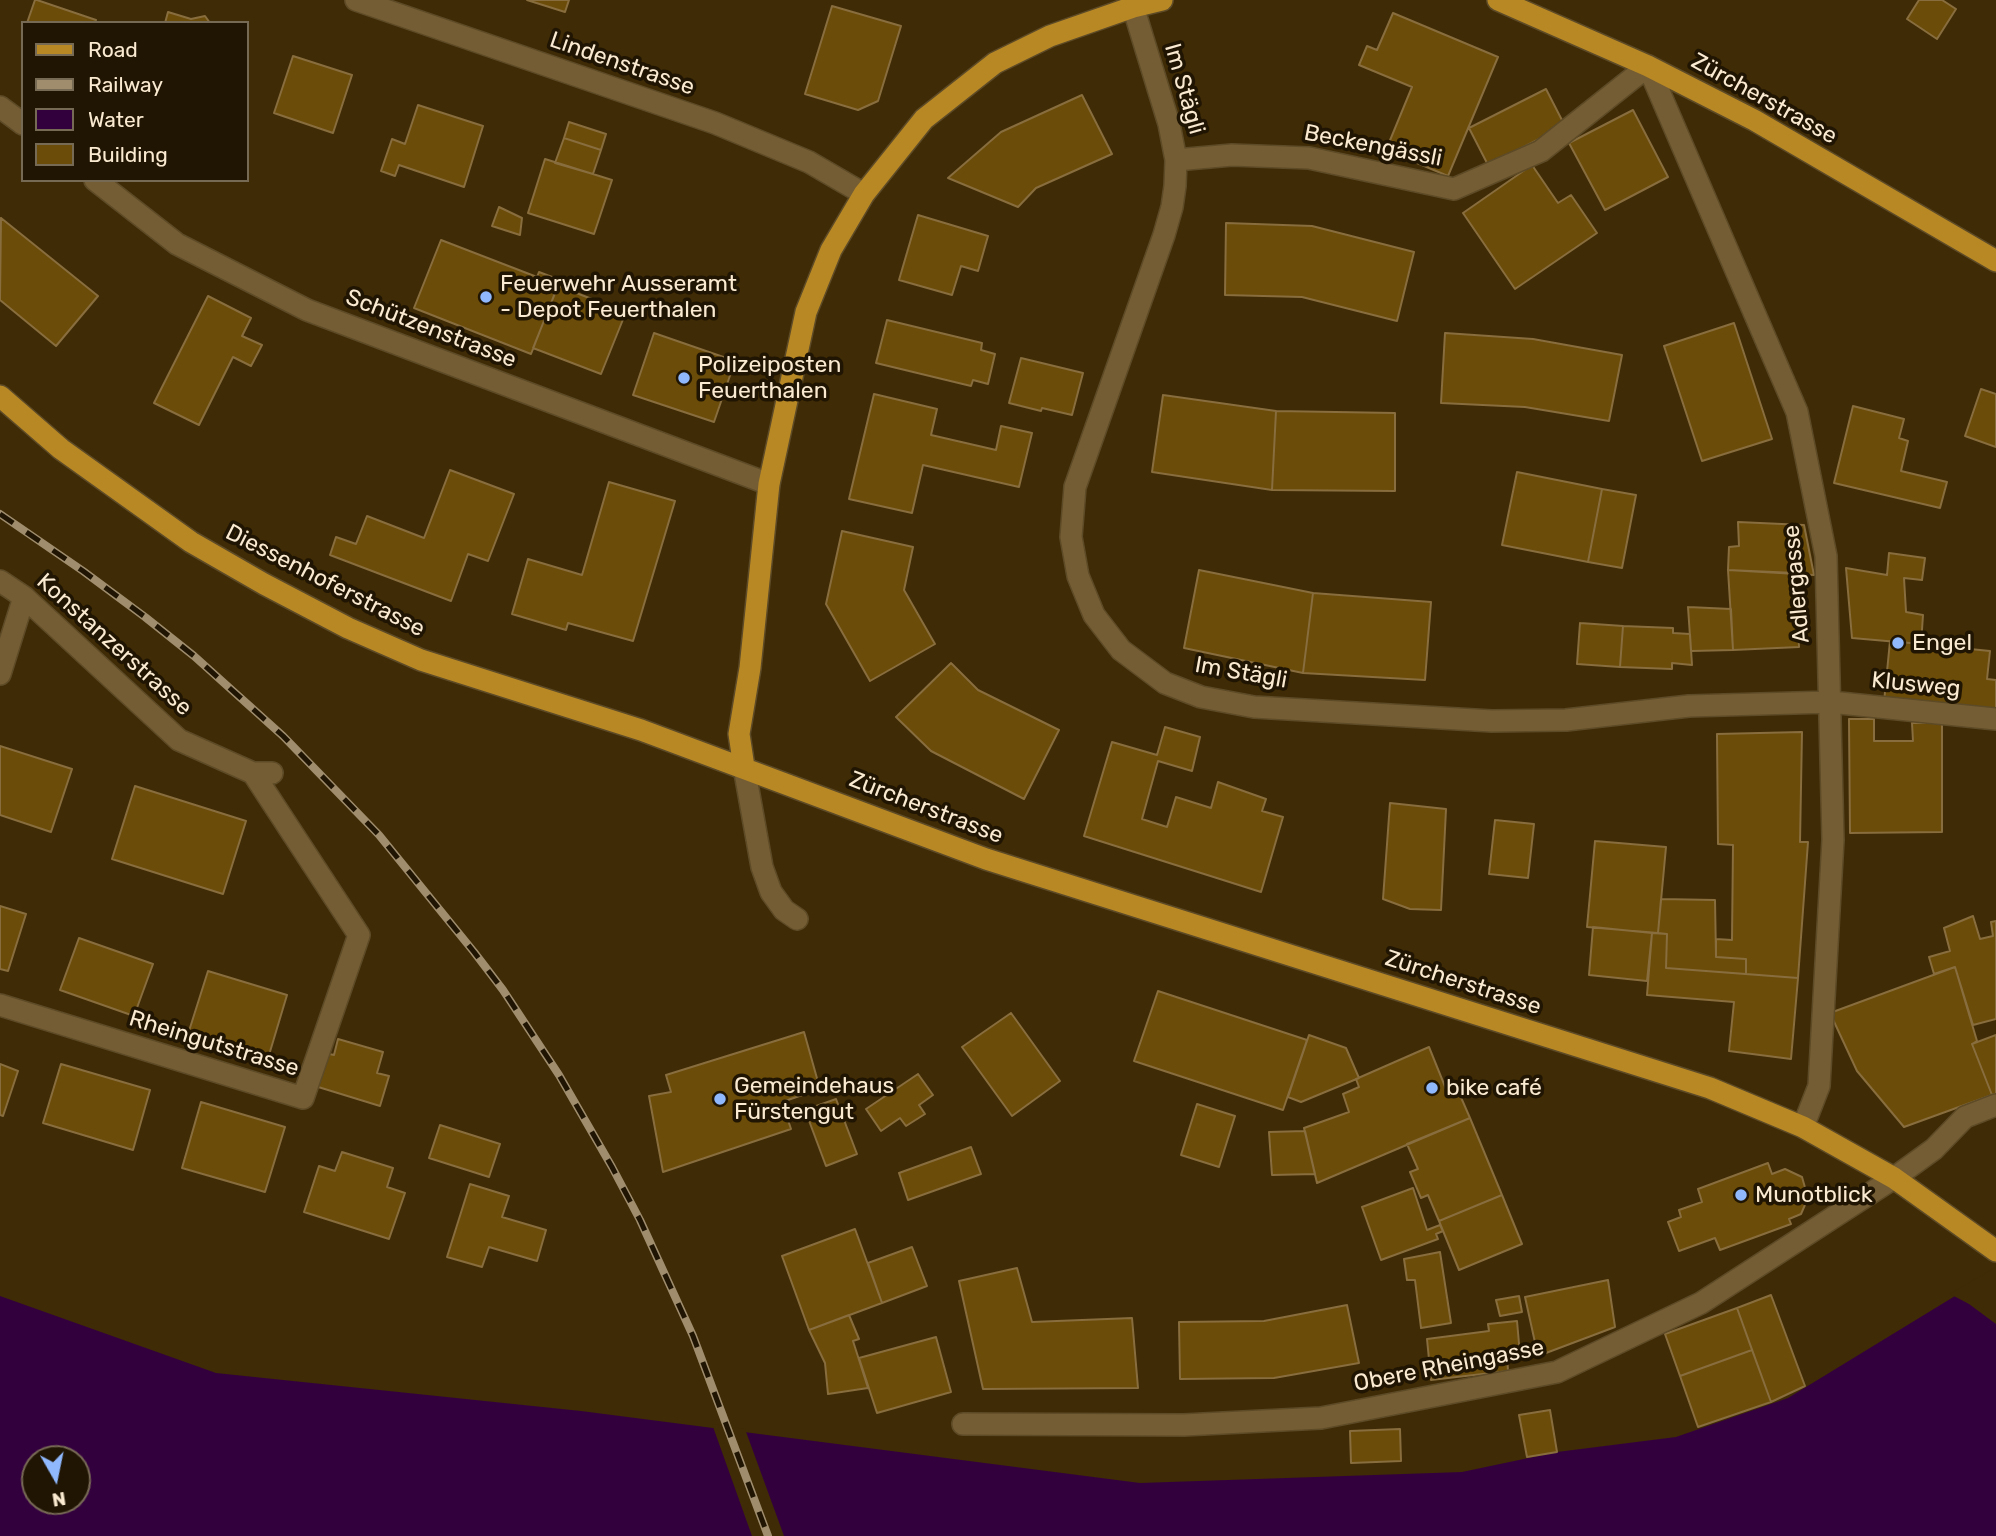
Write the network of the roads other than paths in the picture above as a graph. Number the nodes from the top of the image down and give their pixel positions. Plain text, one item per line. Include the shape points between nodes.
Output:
1 (356, 0) edge
2 (1162, 0) edge
3 (1498, 0) edge
4 (1132, 4) edge
5 (1648, 66) junction
6 (0, 107) edge
7 (21, 123) edge
8 (1176, 160) junction
9 (98, 182) edge
10 (864, 194) junction
11 (1996, 261) edge
12 (0, 396) edge
13 (769, 484) junction
14 (0, 581) edge
15 (24, 597) junction
16 (0, 674) edge
17 (1830, 702) junction
18 (1996, 719) edge
19 (744, 767) junction
20 (262, 773) joint
21 (797, 919) dead end
22 (0, 1005) edge
23 (1996, 1105) edge
24 (1803, 1127) junction
25 (1894, 1178) junction
26 (1996, 1251) edge
27 (963, 1424) dead end

1 - 10 street, Lindenstrasse via 715,123 809,162
2 - 4 main road
3 - 5 main road, Zürcherstrasse
4 - 8 street, Im Stägli
4 - 10 main road via 995,63 924,119
5 - 8 street, Beckengässli via 1541,151 1454,189 1309,158 1232,155
5 - 11 main road, Zürcherstrasse via 1754,120
5 - 17 street, Adlergasse via 1797,412 1826,556
6 - 7 street
8 - 17 street, Im Stägli via 1164,235 1075,487 1071,537 1078,576 1094,615 1121,650 1165,683 1201,697 1254,707 1492,721 1566,720 1689,706
9 - 13 street, Schützenstrasse via 177,244 307,310
10 - 13 main road via 831,250 806,312
12 - 19 main road, Diessenhoferstrasse via 61,449 191,542 348,628 421,660
13 - 19 main road via 739,734
14 - 15 street, Konstanzerstrasse
15 - 16 street
15 - 20 street, Konstanzerstrasse via 179,740
17 - 18 street, Klusweg
17 - 24 street, Adlergasse via 1833,839 1819,1086
19 - 21 street via 762,867 771,892
19 - 24 main road, Zürcherstrasse via 986,859 1710,1088
20 - 22 street, Rheingutstrasse via 359,935 303,1098
23 - 25 street, Obere Rheingasse via 1965,1116 1934,1149
24 - 25 main road, Zürcherstrasse
25 - 26 main road, Zürcherstrasse
25 - 27 street, Obere Rheingasse via 1701,1303 1558,1372 1321,1418 1184,1425

